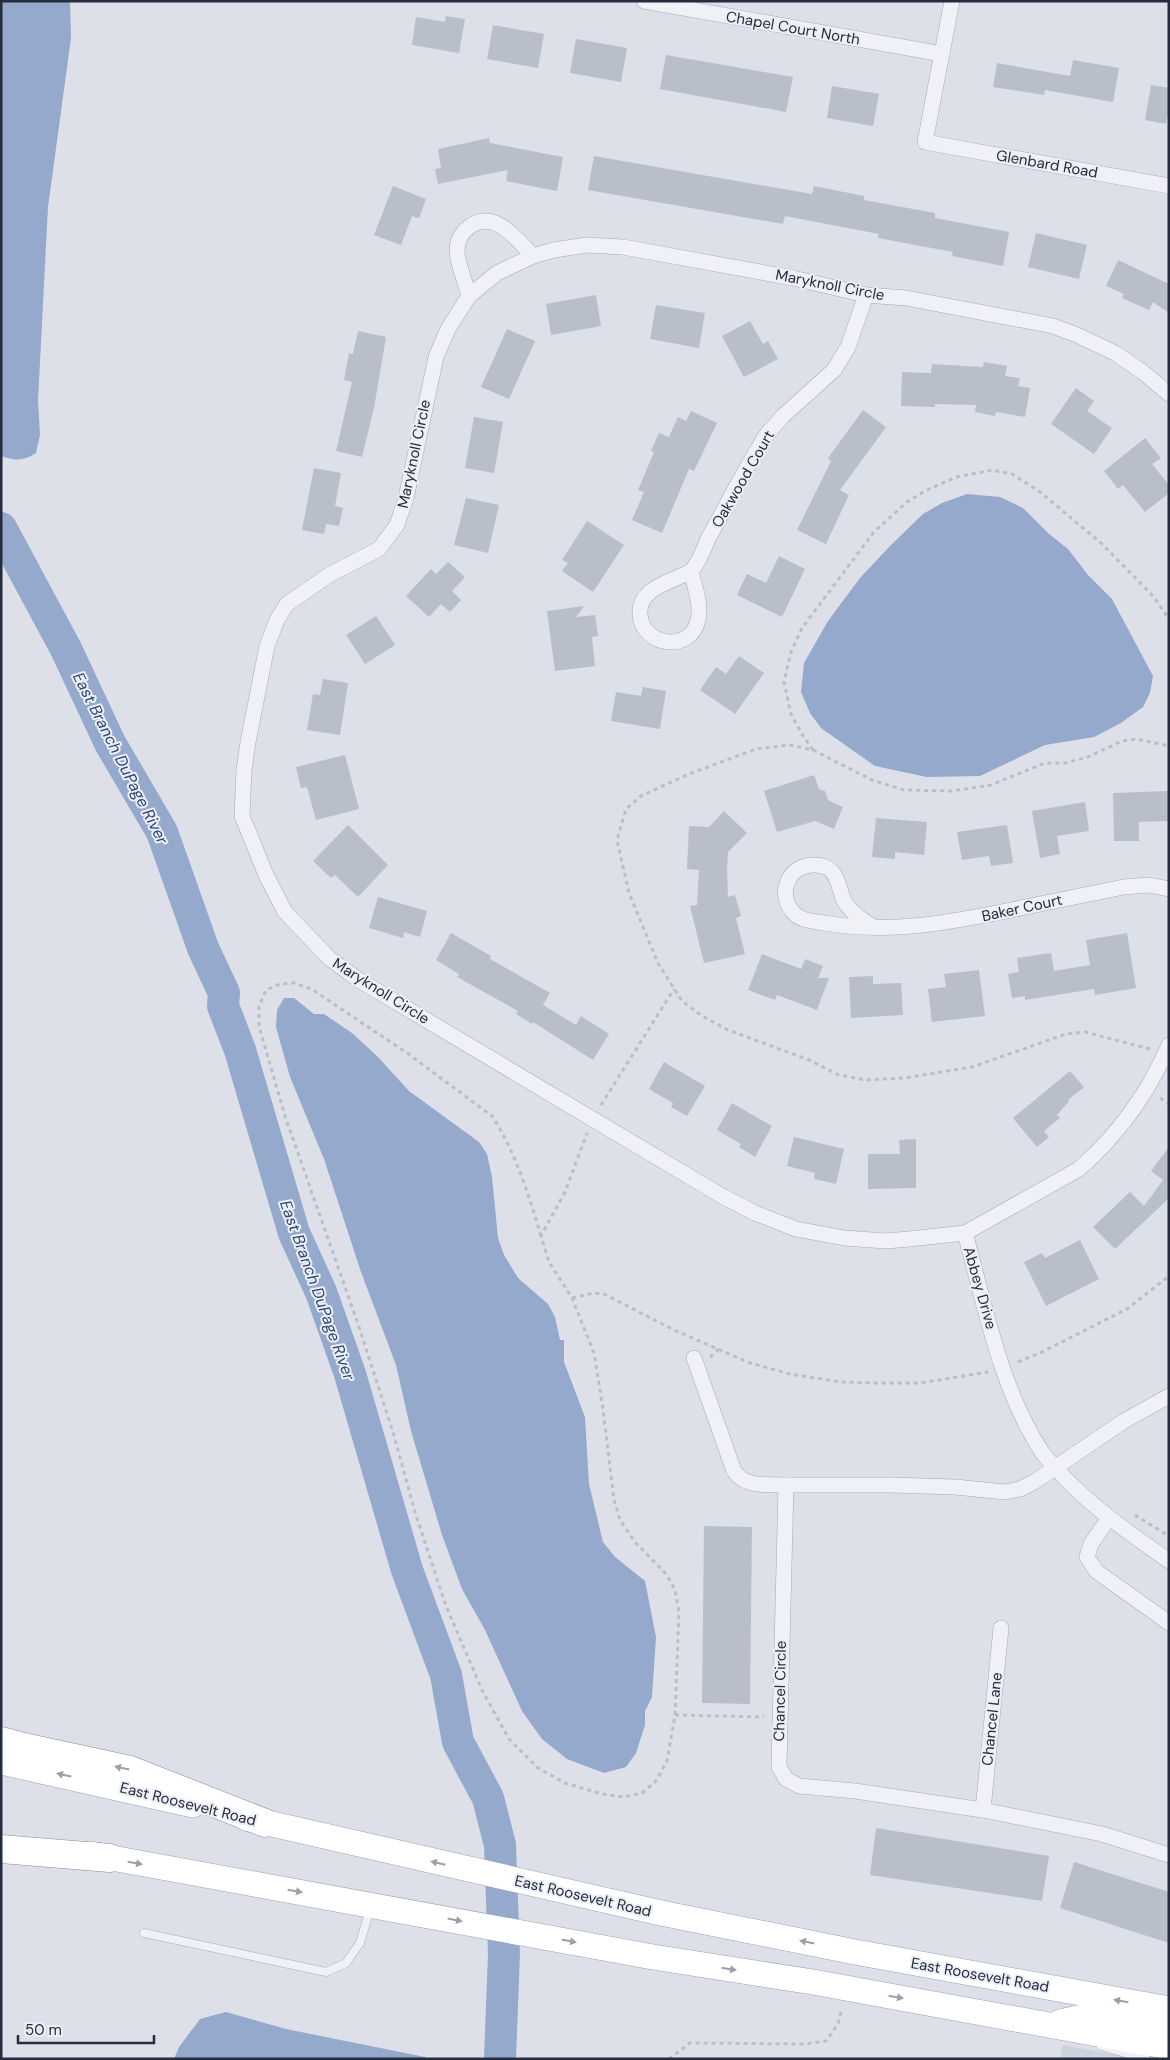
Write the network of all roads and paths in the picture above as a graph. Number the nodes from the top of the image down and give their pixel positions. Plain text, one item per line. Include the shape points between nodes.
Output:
1 (644, 1) edge
2 (952, 1) edge
3 (942, 54) junction
4 (1169, 186) edge
5 (533, 256) junction
6 (866, 295) junction
7 (468, 296) junction
8 (1169, 394) edge
9 (691, 571) junction
10 (1169, 619) edge
11 (813, 750) dead end
12 (1169, 888) edge
13 (875, 928) junction
14 (1169, 1045) edge
15 (965, 1233) junction
16 (1169, 1276) edge
17 (572, 1298) junction
18 (694, 1358) dead end
19 (1003, 1367) junction
20 (1169, 1396) edge
21 (1055, 1467) junction
22 (786, 1485) junction
23 (1109, 1518) junction
24 (1169, 1561) edge
25 (1169, 1623) edge
26 (1002, 1628) dead end
27 (675, 1715) junction
28 (779, 1717) junction
29 (1, 1741) edge
30 (1, 1762) edge
31 (983, 1810) junction
32 (265, 1823) junction
33 (1, 1837) edge
34 (1, 1848) edge
35 (1169, 1855) edge
36 (110, 1858) junction
37 (371, 1904) junction
38 (144, 1933) dead end
39 (855, 1952) junction
40 (848, 1989) junction
41 (1169, 2009) edge
42 (1169, 2027) edge
43 (1057, 2031) junction
44 (1094, 2045) dead end
45 (1169, 2047) edge
46 (668, 2059) edge
47 (1146, 2059) edge

1 - 3 street, Chapel Court North
2 - 3 street
3 - 4 street, Glenbard Road via 925,142
5 - 6 street, Maryknoll Circle via 570,247 615,246 793,278
5 - 7 street, Maryknoll Circle via 497,273
5 - 7 street via 498,224 488,221 469,227 462,234 457,254
6 - 8 street, Maryknoll Circle via 906,298 1053,326 1115,353
6 - 9 street, Oakwood Court via 848,348 834,370 767,434
7 - 15 street, Maryknoll Circle via 436,357 406,498 397,525 378,549 329,575 287,604 267,646 248,742 242,816 285,912 324,954 359,980 755,1213 796,1228 844,1238 886,1241
9 - 9 street via 656,587 642,602 641,621 652,637 670,643 680,641 695,629 699,610
10 - 11 path via 1153,596 1101,543 1040,492 1012,474 992,470 956,477 925,490 907,502 874,532 802,628 790,652 784,682 792,714
12 - 13 street, Baker Court via 1149,885 1123,887 921,927
13 - 13 street, Baker Court via 855,915 845,902 838,881 826,868 817,865 799,869 787,882 785,900 795,915 803,920
14 - 15 street, Abbey Drive via 1138,1104 1094,1156 1079,1169
15 - 19 street, Abbey Drive
16 - 19 path via 1127,1309 1040,1353
17 - 19 path via 604,1294 674,1330 750,1363 790,1374 841,1382 920,1383 982,1374
17 - 27 path via 594,1353 614,1500 620,1520 635,1542 668,1575 675,1590 679,1612
17 - 27 path via 549,1262 531,1202 502,1130 492,1116 407,1053 313,990 295,983 280,984 266,990 259,1007 259,1026 285,1116 361,1333 446,1606 482,1690 509,1739 538,1768 565,1783 602,1794 642,1794 656,1781 666,1761
18 - 22 street via 738,1477 750,1484
19 - 21 street, Abbey Drive via 1042,1453
20 - 21 street via 1124,1421
21 - 22 street via 1020,1489 1004,1492 955,1486
21 - 23 street, Abbey Drive via 1081,1495
22 - 28 street, Chancel Circle
23 - 24 street, Abbey Drive
23 - 25 street via 1091,1544 1087,1557 1096,1571
26 - 31 street, Chancel Lane
27 - 28 path
28 - 31 street, Chancel Circle via 779,1766 781,1774 792,1784
32 -> 29 highway via 130,1770
32 -> 30 main road, East Roosevelt Road
31 - 35 street, Chancel Circle via 1102,1834
39 -> 32 main road, East Roosevelt Road via 661,1913
33 - 36 main road
34 - 36 highway
36 -> 37 main road
37 - 38 lane via 360,1943 346,1963 326,1972
37 -> 40 main road via 653,1957
39 - 40 main road
41 -> 39 main road, East Roosevelt Road
40 -> 43 main road
40 - 46 path via 838,2024 826,2041 805,2044 690,2043
42 - 43 main road via 1092,2015
43 - 45 main road
44 - 47 lane

